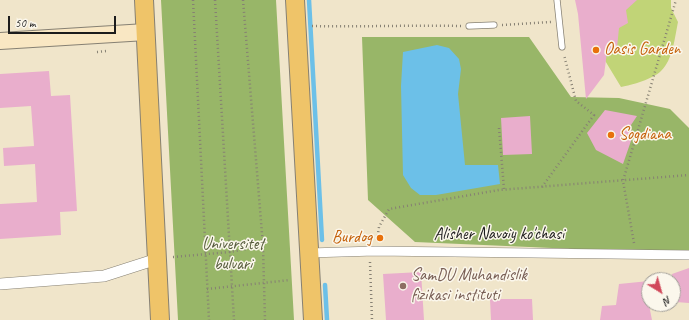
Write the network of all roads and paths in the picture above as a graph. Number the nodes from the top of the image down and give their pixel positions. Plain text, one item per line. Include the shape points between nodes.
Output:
1 (144, 0) edge
2 (193, 0) edge
3 (215, 0) edge
4 (243, 0) edge
5 (295, 0) edge
6 (557, 0) edge
7 (676, 0) edge
8 (559, 22) junction
9 (494, 25) joint
10 (318, 26) dead end
11 (469, 26) joint
12 (146, 32) junction
13 (0, 41) edge
14 (562, 47) joint
15 (499, 128) dead end
16 (689, 175) edge
17 (623, 181) junction
18 (542, 187) junction
19 (504, 189) junction
20 (379, 227) dead end
21 (263, 246) junction
22 (370, 251) junction
23 (230, 252) junction
24 (309, 253) junction
25 (635, 253) junction
26 (205, 254) junction
27 (689, 255) edge
28 (161, 258) junction
29 (290, 280) dead end
30 (263, 283) junction
31 (0, 284) edge
32 (232, 286) junction
33 (207, 289) junction
34 (160, 320) edge
35 (209, 320) edge
36 (234, 320) edge
37 (265, 320) edge
38 (313, 320) edge
39 (372, 320) edge

1 - 12 main road
2 - 26 path
3 - 23 path
4 - 21 path
5 - 24 main road
6 - 8 lane
7 - 17 path
8 - 9 path
8 - 14 lane
9 - 11 lane
10 - 11 path
12 - 13 main road
12 - 28 main road
14 - 18 path via 576,101 594,115
15 - 19 path
16 - 17 path
17 - 18 path
17 - 25 path
18 - 19 path
19 - 20 path via 390,209
21 - 23 path
21 - 30 path
22 - 24 street, Alisher Navoiy ko'chasi
22 - 25 street, Alisher Navoiy ko'chasi
22 - 39 path
23 - 26 path
23 - 32 path
24 - 38 main road
25 - 27 street, Alisher Navoiy ko'chasi
26 - 28 path
26 - 33 path
28 - 31 street via 104,276
28 - 34 main road
29 - 30 path
30 - 32 path
30 - 37 path
32 - 33 path
32 - 36 path
33 - 35 path

